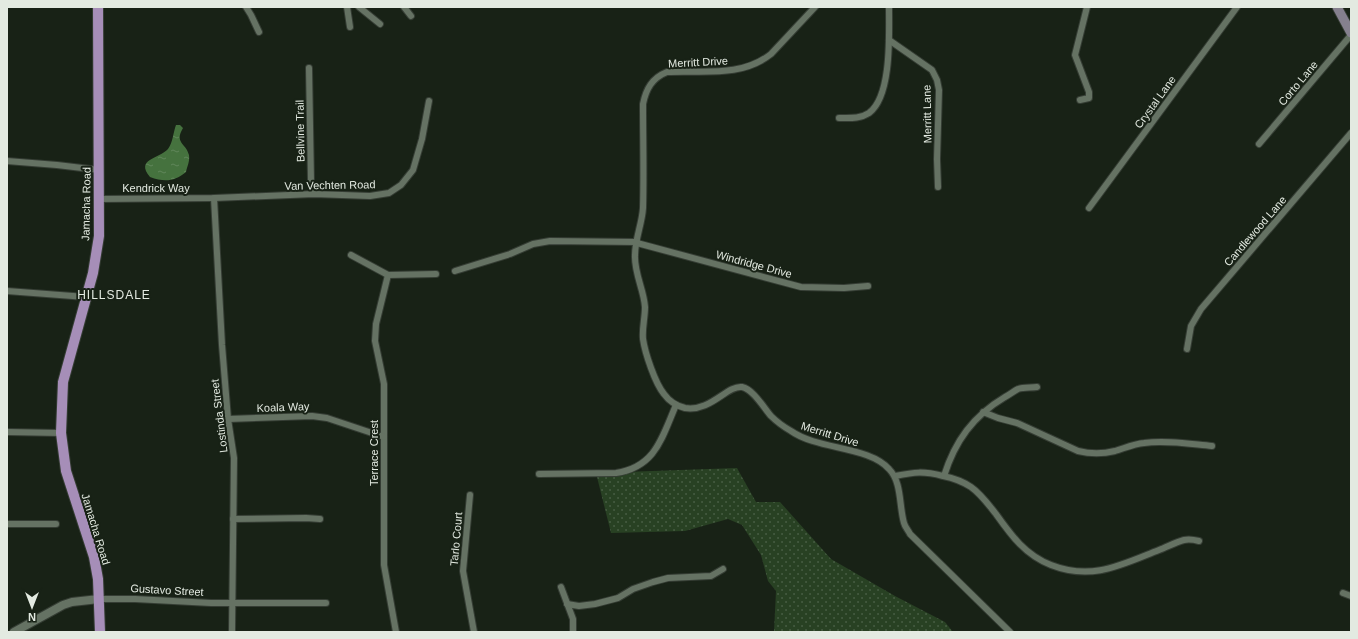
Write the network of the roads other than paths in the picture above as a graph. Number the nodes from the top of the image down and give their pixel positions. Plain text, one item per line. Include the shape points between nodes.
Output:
1 (98, 7) edge
2 (246, 7) edge
3 (347, 7) edge
4 (359, 7) edge
5 (404, 7) edge
6 (815, 7) edge
7 (889, 7) edge
8 (1087, 7) edge
9 (1237, 7) edge
10 (1337, 7) edge
11 (411, 16) dead end
12 (380, 24) dead end
13 (350, 27) dead end
14 (259, 32) dead end
15 (1351, 34) edge
16 (889, 40) junction
17 (310, 68) dead end
18 (1080, 100) dead end
19 (429, 101) dead end
20 (840, 118) dead end
21 (1351, 133) edge
22 (1259, 144) dead end
23 (7, 161) edge
24 (99, 170) junction
25 (938, 187) dead end
26 (314, 194) junction
27 (214, 198) junction
28 (99, 199) junction
29 (1089, 208) dead end
30 (637, 243) junction
31 (351, 255) dead end
32 (455, 271) dead end
33 (436, 274) dead end
34 (388, 275) junction
35 (868, 286) dead end
36 (7, 291) edge
37 (86, 297) junction
38 (1188, 349) dead end
39 (1037, 387) dead end
40 (676, 405) junction
41 (983, 412) junction
42 (228, 419) junction
43 (7, 432) edge
44 (61, 433) junction
45 (384, 437) junction
46 (1212, 446) dead end
47 (540, 474) dead end
48 (895, 476) junction
49 (944, 476) junction
50 (470, 495) dead end
51 (320, 519) dead end
52 (233, 520) junction
53 (7, 524) edge
54 (56, 524) dead end
55 (1200, 541) dead end
56 (723, 569) dead end
57 (561, 587) dead end
58 (1343, 593) dead end
59 (1351, 596) edge
60 (100, 599) junction
61 (232, 603) junction
62 (326, 603) dead end
63 (567, 604) junction
64 (14, 632) edge
65 (100, 632) edge
66 (232, 632) edge
67 (396, 632) edge
68 (474, 632) edge
69 (573, 632) edge
70 (1010, 632) edge

1 - 24 main road, Jamacha Road
2 - 14 street
3 - 13 street
4 - 12 street
5 - 11 street
6 - 30 street, Merritt Drive via 771,54 750,66 738,70 667,72 652,81 643,104 643,210
7 - 16 street
8 - 18 street via 1075,55 1089,98
9 - 29 street, Crystal Lane
10 - 15 main road
15 - 22 street, Corto Lane
16 - 20 street via 886,78 876,106 862,117
16 - 25 street, Merritt Lane via 932,70 937,80
17 - 26 street, Bellvine Trail via 311,182
19 - 26 street, Van Vechten Road via 413,170 401,185 389,193 370,196
21 - 38 street, Candlewood Lane via 1201,309 1191,326
23 - 24 street
24 - 28 main road, Jamacha Road
26 - 27 street, Van Vechten Road
27 - 28 street, Kendrick Way
27 - 42 street, Lostinda Street
28 - 37 main road, Jamacha Road via 99,236
30 - 32 street, Windridge Drive via 550,241
30 - 35 street, Windridge Drive via 801,287
30 - 40 street, Merritt Drive via 635,265 645,306 643,338 656,379 664,394
31 - 34 street
33 - 34 street
34 - 45 street, Terrace Crest via 376,324 377,352 384,384
36 - 37 street
37 - 44 main road, Jamacha Road via 63,382
39 - 41 street via 1019,389
40 - 47 street via 652,455 634,468 616,473
40 - 48 street, Merritt Drive via 687,408 702,407 735,388 744,387 771,416 790,431 826,445 874,458 888,467
41 - 46 street via 1017,423 1078,451 1108,453 1145,442
41 - 49 street via 962,435
42 - 45 street, Koala Way via 312,416 327,418
42 - 52 street, Lostinda Street via 234,458
43 - 44 street
44 - 60 main road, Jamacha Road via 66,471 94,557
45 - 67 street, Terrace Crest via 384,564
48 - 49 street via 930,472
48 - 70 street via 905,524 910,534
49 - 55 street via 958,480 976,491 986,500 1014,539 1028,552 1037,559 1059,568 1086,572 1104,570 1186,539
50 - 68 street, Tarlo Court via 463,571
51 - 52 street
52 - 61 street, Lostinda Street
53 - 54 street
56 - 63 street via 711,576 668,578 653,582 618,598 595,604
57 - 63 street
58 - 59 street
60 - 61 street, Gustavo Street
60 - 64 street, Gustavo Street via 63,605
60 - 65 main road, Jamacha Road
61 - 62 street, Gustavo Street
61 - 66 street, Lostinda Street
63 - 69 street via 573,619

